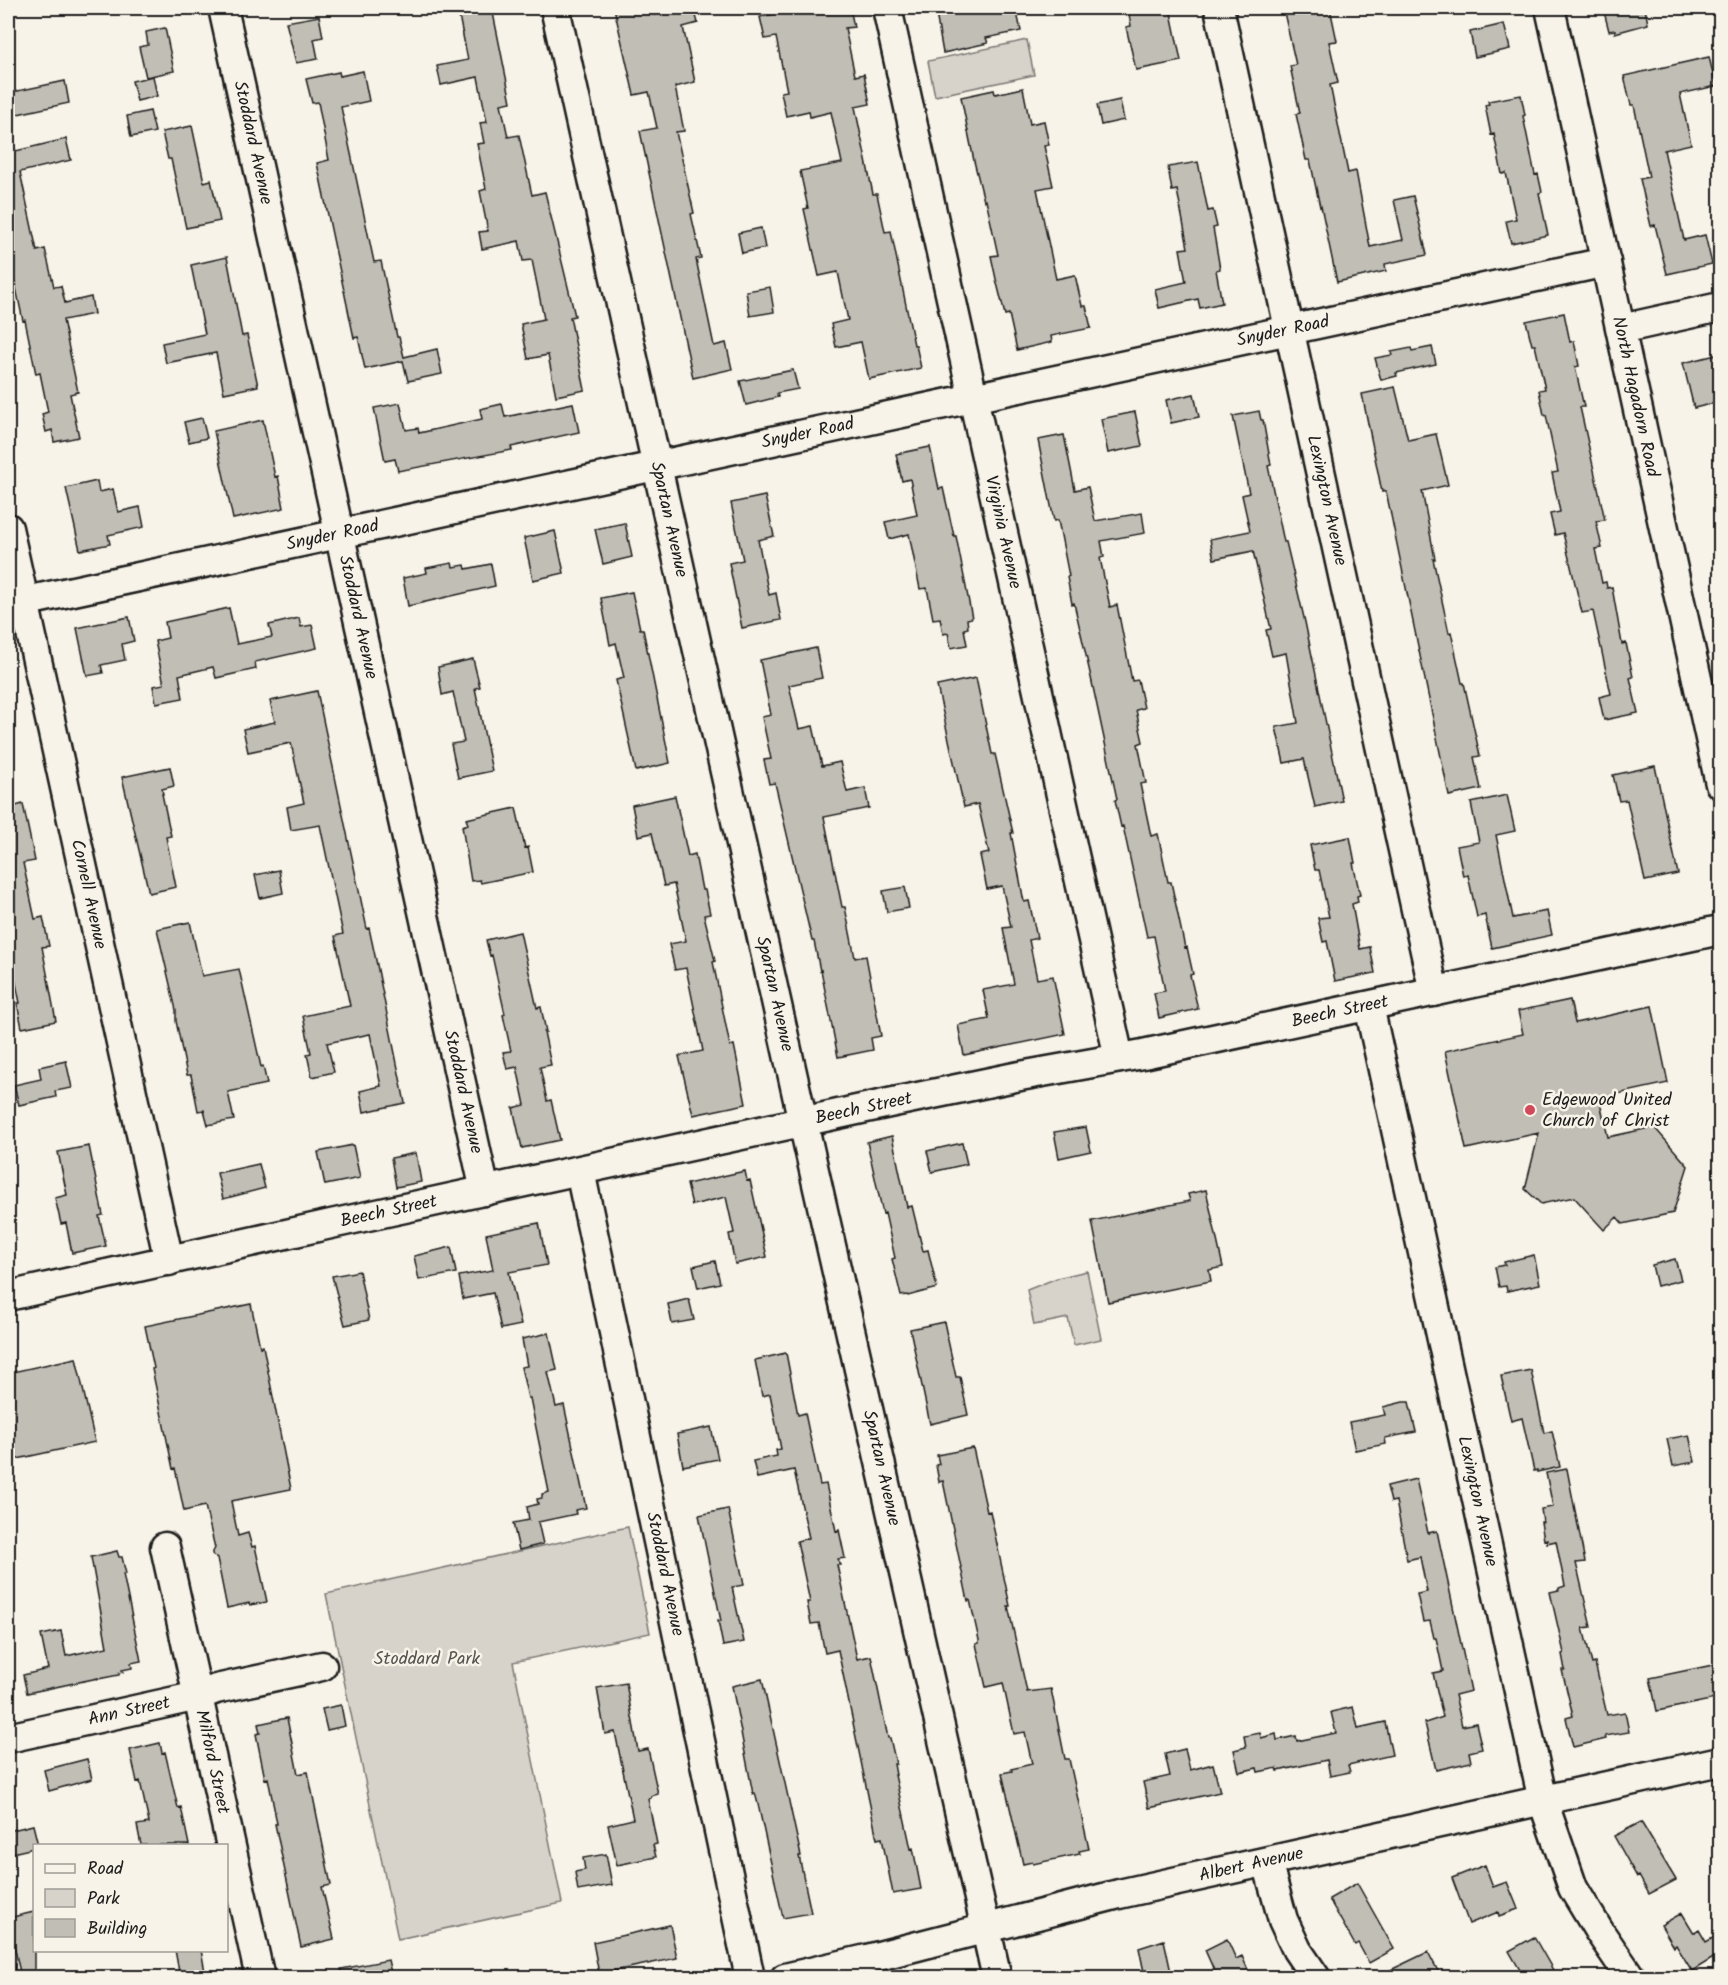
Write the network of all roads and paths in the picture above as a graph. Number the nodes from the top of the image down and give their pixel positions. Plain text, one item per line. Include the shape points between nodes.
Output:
1 (223, 8) edge
2 (555, 8) edge
3 (887, 8) edge
4 (1219, 8) edge
5 (1550, 8) edge
6 (1606, 262) junction
7 (1720, 307) edge
8 (1621, 329) junction
9 (1290, 330) junction
10 (972, 396) junction
11 (656, 465) junction
12 (8, 528) edge
13 (340, 532) junction
14 (16, 603) edge
15 (1715, 731) edge
16 (1720, 784) edge
17 (1720, 930) edge
18 (1434, 992) junction
19 (1369, 1006) junction
20 (1119, 1058) junction
21 (803, 1122) junction
22 (580, 1171) junction
23 (484, 1191) junction
24 (169, 1261) junction
25 (8, 1296) edge
26 (165, 1547) dead end
27 (322, 1666) dead end
28 (198, 1696) junction
29 (8, 1738) edge
30 (1720, 1761) edge
31 (1543, 1801) junction
32 (1267, 1862) junction
33 (986, 1927) junction
34 (260, 1977) edge
35 (750, 1977) edge
36 (785, 1977) edge
37 (997, 1977) edge
38 (1316, 1977) edge
39 (1631, 1977) edge

1 - 13 street, Stoddard Avenue
2 - 11 street, Spartan Avenue
3 - 10 street, Virginia Avenue
4 - 9 street, Lexington Avenue
5 - 6 street, North Hagadorn Road
6 - 8 street, North Hagadorn Road
6 - 9 street, Snyder Road
7 - 8 street
8 - 15 street, North Hagadorn Road
9 - 10 street, Snyder Road
9 - 18 street, Lexington Avenue
10 - 11 street, Snyder Road
10 - 20 street, Virginia Avenue
11 - 13 street, Snyder Road
11 - 21 street, Spartan Avenue
12 - 14 street, Cornell Avenue
13 - 14 street, Snyder Road
13 - 23 street, Stoddard Avenue
14 - 24 street, Cornell Avenue
15 - 16 street, North Hagadorn Road
17 - 18 street, Beech Street
18 - 19 street, Beech Street
19 - 20 street, Beech Street
19 - 31 street, Lexington Avenue
20 - 21 street, Beech Street
21 - 22 street, Beech Street
21 - 33 street, Spartan Avenue
22 - 23 street, Beech Street
22 - 35 street, Stoddard Avenue
23 - 24 street, Beech Street
24 - 25 street, Beech Street
26 - 28 street, Milford Street
27 - 28 street, Ann Street
28 - 29 street, Ann Street
28 - 34 street, Milford Street
30 - 31 street, Albert Avenue
31 - 32 street, Albert Avenue
31 - 39 street, Lexington Avenue via 1573,1888
32 - 33 street, Albert Avenue
32 - 38 street via 1283,1920
33 - 36 street, Albert Avenue
33 - 37 street, Spartan Avenue

